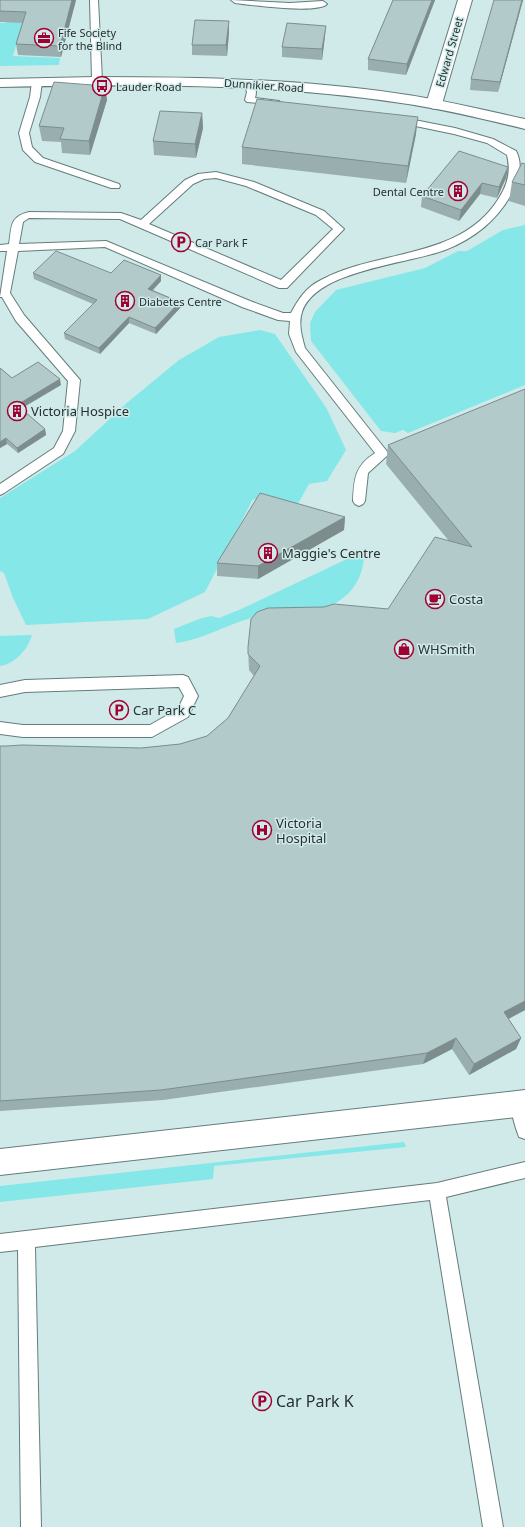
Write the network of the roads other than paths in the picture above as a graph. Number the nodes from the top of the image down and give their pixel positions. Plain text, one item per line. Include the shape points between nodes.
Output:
1 (94, 0) edge
2 (235, 0) edge
3 (465, 0) edge
4 (323, 4) dead end
5 (97, 80) junction
6 (37, 82) junction
7 (0, 83) edge
8 (249, 84) junction
9 (285, 104) edge
10 (434, 104) junction
11 (388, 118) edge
12 (525, 124) edge
13 (115, 186) dead end
14 (142, 225) junction
15 (0, 248) edge
16 (14, 248) junction
17 (3, 293) edge
18 (295, 317) junction
19 (395, 448) edge
20 (383, 454) junction
21 (0, 490) edge
22 (359, 501) dead end
23 (0, 691) edge
24 (0, 728) edge
25 (522, 1103) edge
26 (525, 1131) edge
27 (0, 1162) edge
28 (525, 1170) edge
29 (437, 1191) junction
30 (26, 1240) junction
31 (0, 1243) edge
32 (31, 1527) edge
33 (493, 1527) edge

1 - 5 lane
2 - 4 lane via 272,6 300,7
3 - 10 street, Edward Street
5 - 6 street, Dunnikier Road
5 - 8 street, Dunnikier Road
6 - 7 street, Dunnikier Road
6 - 13 lane via 24,133 27,148 39,160
8 - 9 lane via 252,92 250,100
8 - 10 street, Dunnikier Road via 333,90
10 - 12 street, Dunnikier Road
11 - 18 lane via 455,131 490,141 512,153 515,168 507,195 491,216 464,236 433,250 329,279 310,292
14 - 14 lane via 189,182 202,176 216,175 250,184 320,213 340,228 282,285
14 - 16 lane via 121,216 29,214 18,221
15 - 16 lane
16 - 17 lane
16 - 18 lane via 106,244 246,304 282,317
17 - 21 lane via 20,318 74,380 69,431 59,451
18 - 20 lane via 295,334 300,348
19 - 20 lane
20 - 22 lane via 368,464 360,476
23 - 24 lane via 25,686 183,681 191,696 184,713 152,730 23,731
25 - 26 lane
25 - 27 street
28 - 29 lane
29 - 30 lane
29 - 33 lane
30 - 31 lane
30 - 32 lane

